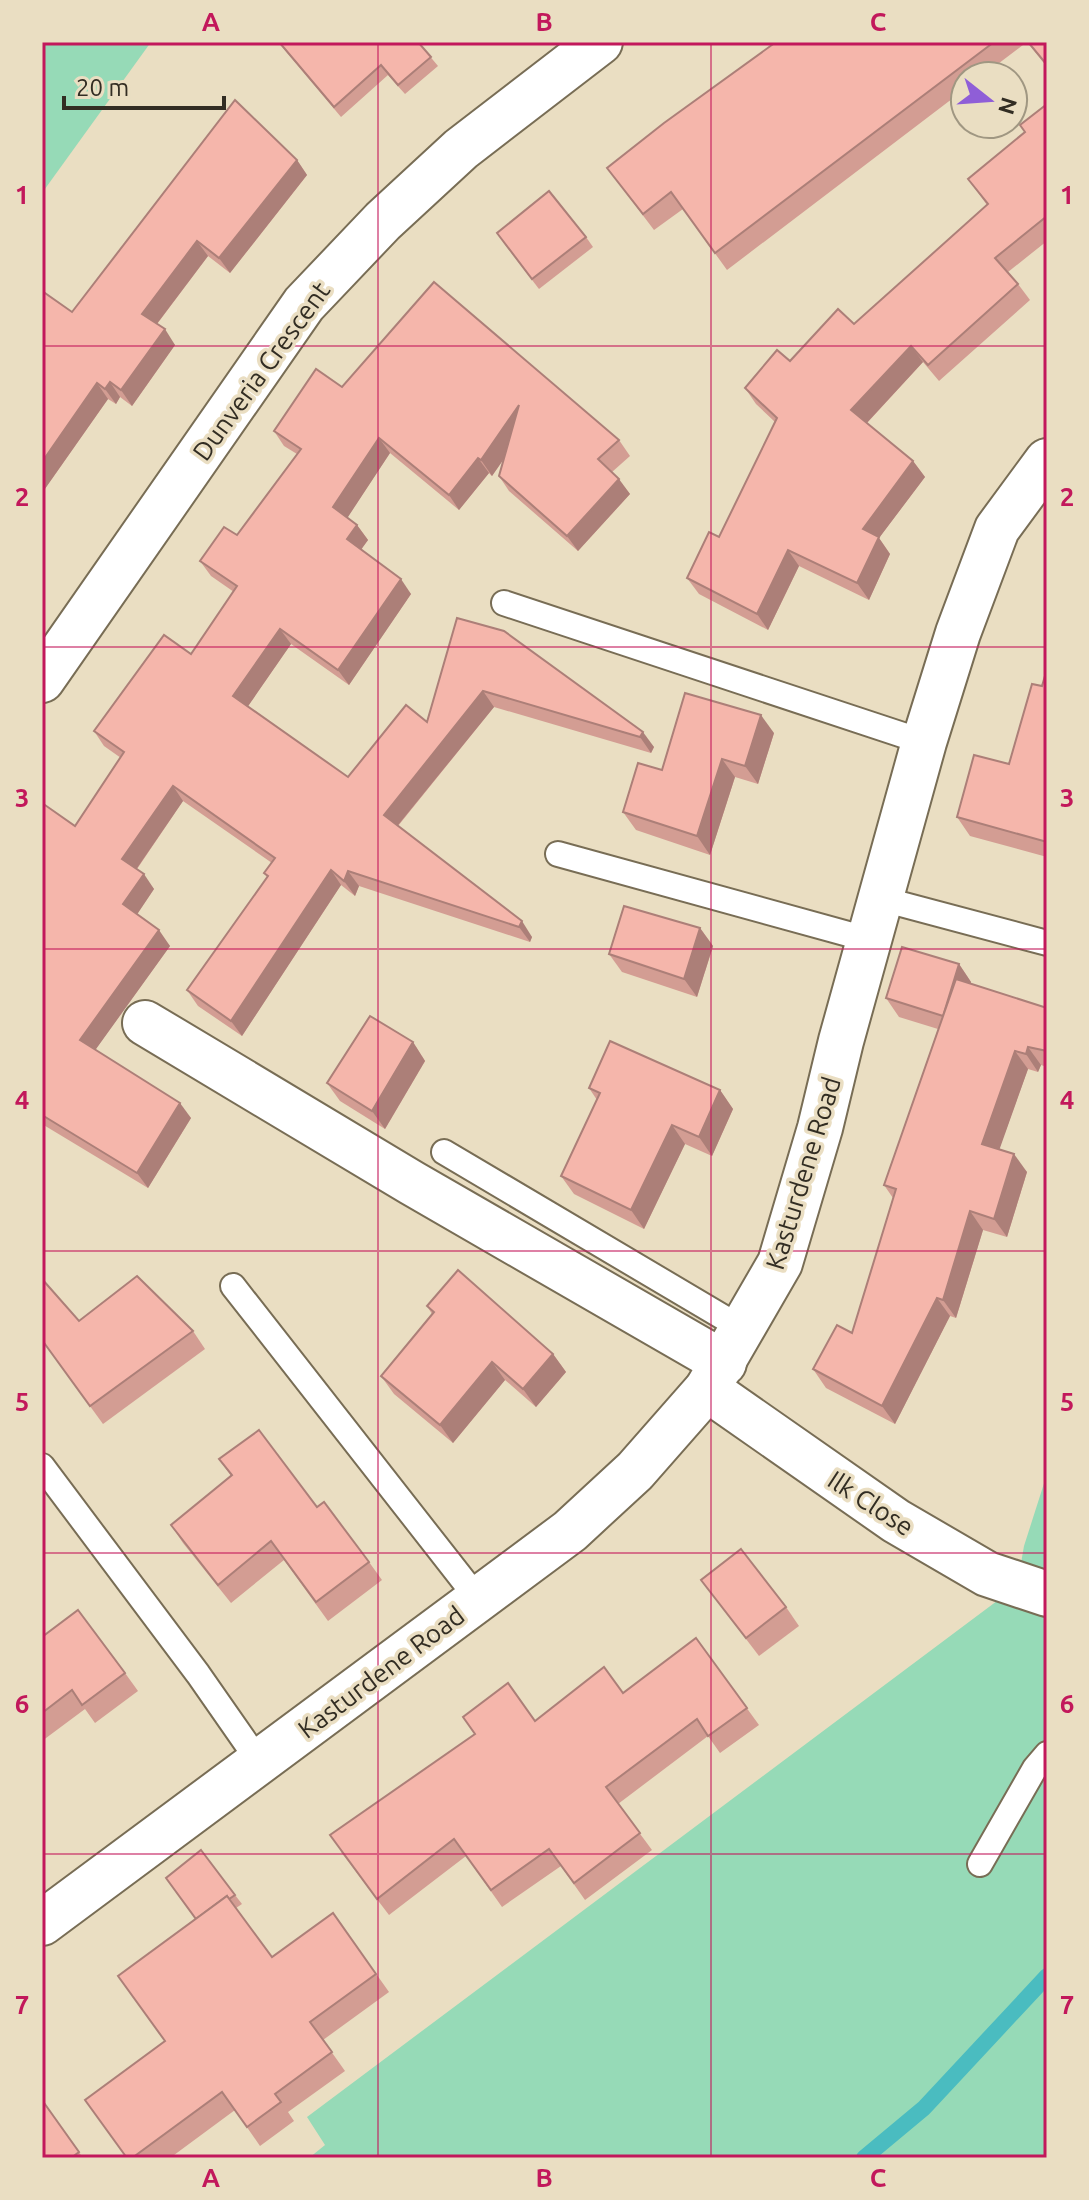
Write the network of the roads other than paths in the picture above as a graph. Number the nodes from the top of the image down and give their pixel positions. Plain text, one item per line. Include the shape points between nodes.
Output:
1 (600, 42) edge
2 (1047, 461) edge
3 (504, 603) dead end
4 (42, 680) edge
5 (924, 742) junction
6 (558, 854) dead end
7 (876, 920) junction
8 (1047, 943) edge
9 (145, 1023) dead end
10 (444, 1152) dead end
11 (233, 1286) dead end
12 (725, 1360) junction
13 (42, 1466) edge
14 (1047, 1593) edge
15 (478, 1599) junction
16 (1047, 1754) edge
17 (260, 1763) junction
18 (980, 1864) dead end
19 (44, 1917) edge

1 - 4 street, Dunveria Crescent via 461,149 304,304
2 - 5 street, Kasturdene Road via 997,529
3 - 5 lane
5 - 7 street, Kasturdene Road
6 - 7 lane
7 - 8 lane
7 - 12 street, Kasturdene Road via 780,1263
9 - 12 street, Ilk Close via 412,1183
10 - 12 lane
11 - 15 lane
12 - 14 street, Ilk Close via 896,1521 987,1574
12 - 15 street, Kasturdene Road via 635,1471 570,1531
13 - 17 lane
15 - 17 street, Kasturdene Road
16 - 18 lane
17 - 19 street, Kasturdene Road

